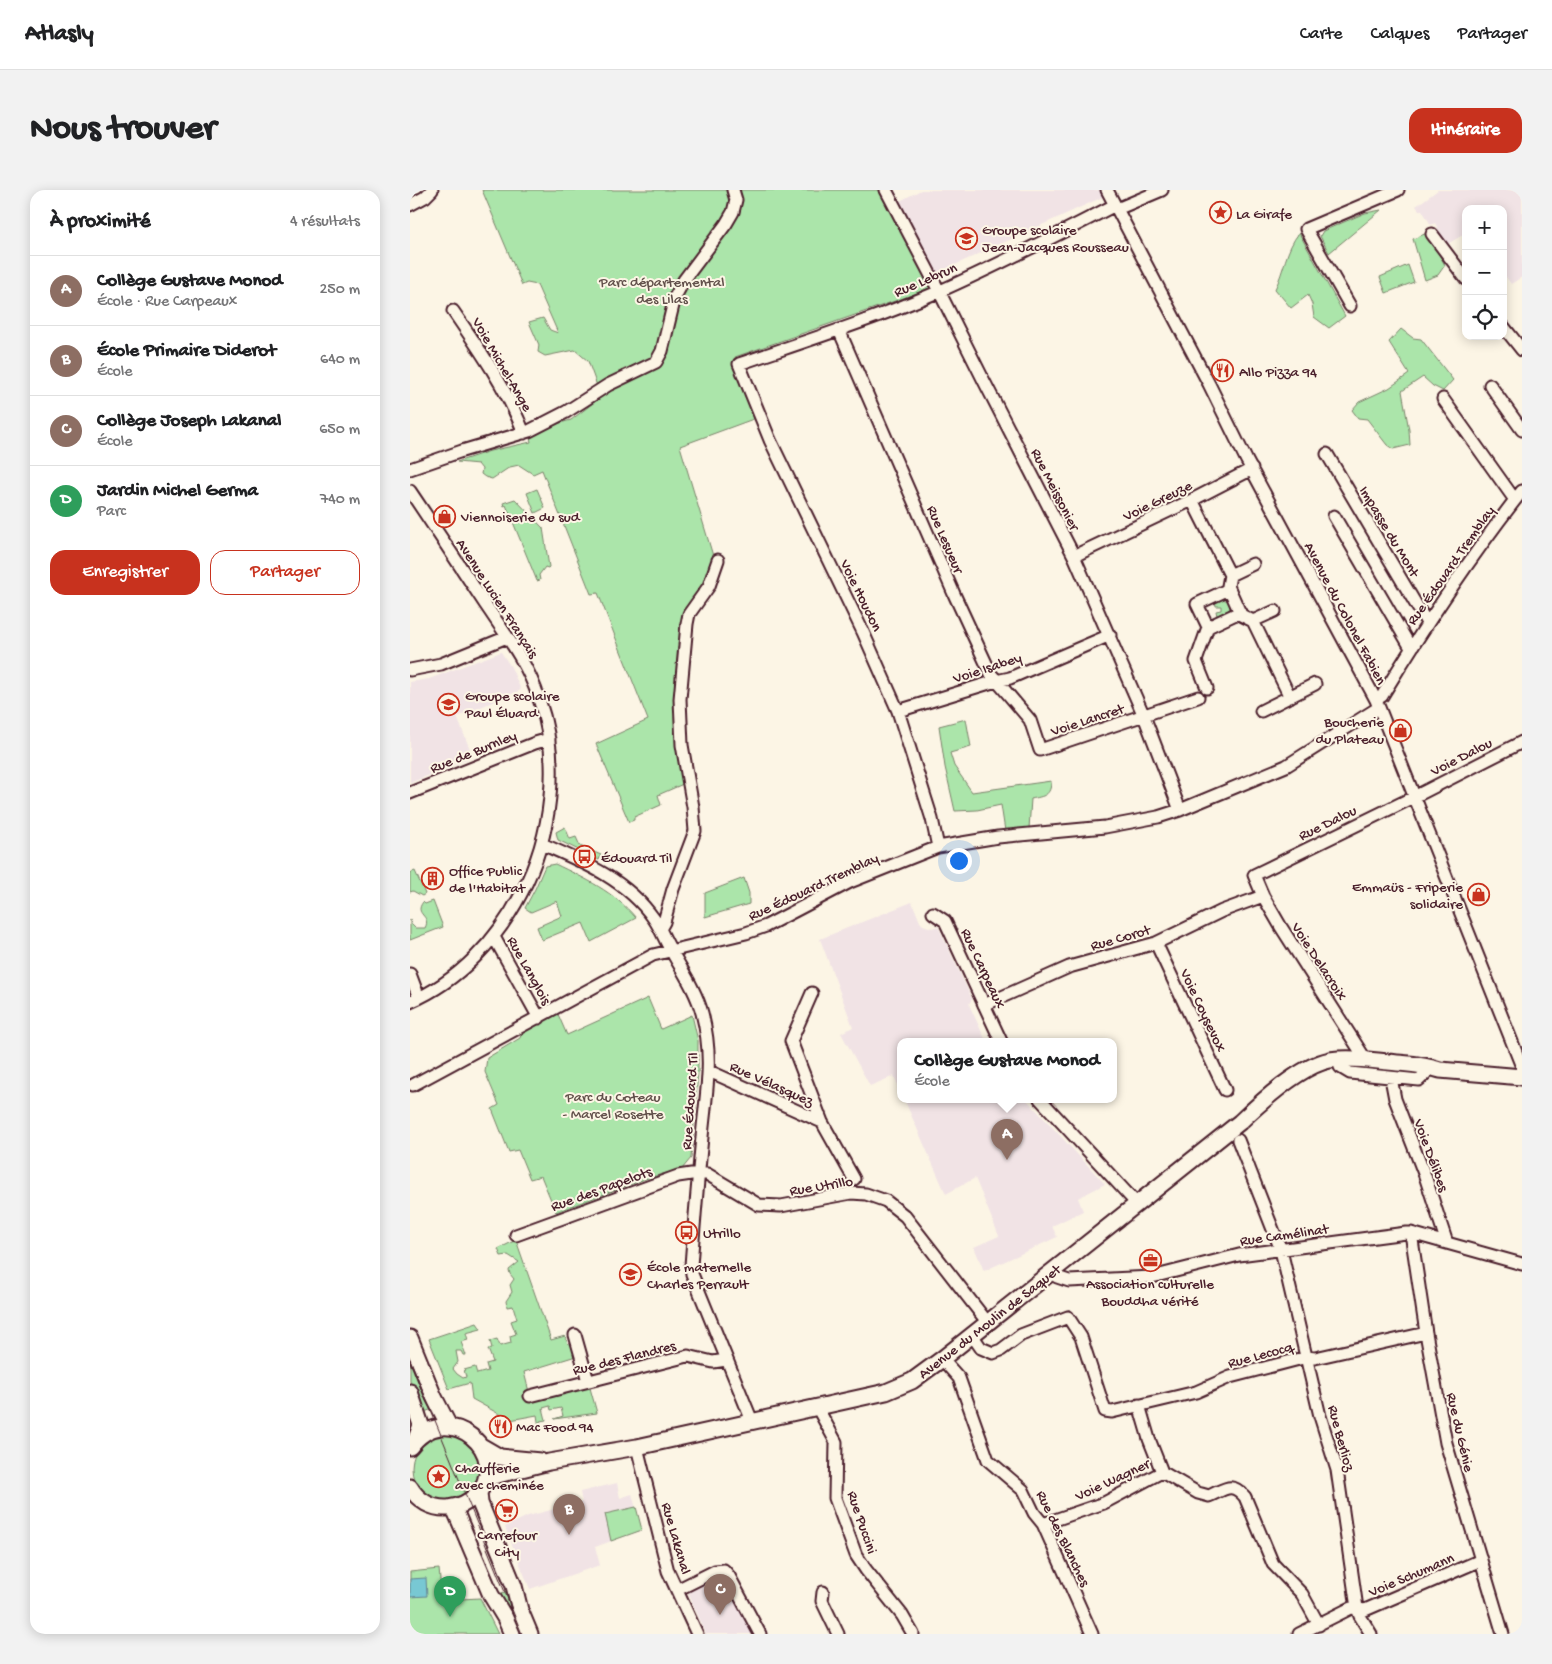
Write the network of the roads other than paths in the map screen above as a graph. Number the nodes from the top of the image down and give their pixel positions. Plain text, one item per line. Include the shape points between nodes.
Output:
1 (432, 190) edge
2 (733, 190) edge
3 (886, 190) edge
4 (1107, 190) edge
5 (1162, 190) edge
6 (1398, 190) edge
7 (410, 205) edge
8 (1116, 207) junction
9 (1432, 234) dead end
10 (1462, 274) edge
11 (939, 291) junction
12 (1350, 306) dead end
13 (454, 311) dead end
14 (839, 330) junction
15 (1507, 331) edge
16 (1522, 350) edge
17 (739, 364) joint
18 (1490, 385) dead end
19 (1443, 399) dead end
20 (1522, 430) edge
21 (524, 433) junction
22 (1326, 454) dead end
23 (410, 469) edge
24 (1252, 469) junction
25 (410, 491) edge
26 (1519, 496) edge
27 (1192, 500) junction
28 (1334, 516) dead end
29 (1074, 556) junction
30 (718, 560) dead end
31 (1253, 564) dead end
32 (1230, 575) junction
33 (1229, 589) junction
34 (1275, 611) dead end
35 (1240, 612) junction
36 (1253, 621) junction
37 (1427, 623) junction
38 (1208, 627) junction
39 (1110, 635) junction
40 (507, 637) junction
41 (1411, 648) junction
42 (410, 670) edge
43 (996, 681) junction
44 (1315, 684) dead end
45 (1207, 688) dead end
46 (1290, 696) junction
47 (1198, 697) dead end
48 (1377, 704) junction
49 (898, 710) junction
50 (1261, 711) dead end
51 (1144, 716) junction
52 (549, 739) junction
53 (1522, 742) edge
54 (1040, 750) joint
55 (410, 793) edge
56 (1414, 797) junction
57 (1180, 810) junction
58 (542, 844) junction
59 (938, 847) junction
60 (1254, 875) joint
61 (1263, 896) junction
62 (933, 913) dead end
63 (660, 929) junction
64 (494, 937) junction
65 (1156, 943) junction
66 (671, 950) junction
67 (410, 974) edge
68 (812, 993) dead end
69 (415, 1000) edge
70 (984, 1005) junction
71 (539, 1018) junction
72 (1000, 1038) edge
73 (1366, 1060) junction
74 (1340, 1066) junction
75 (1522, 1068) edge
76 (709, 1071) junction
77 (1434, 1071) junction
78 (1522, 1077) edge
79 (1391, 1078) junction
80 (413, 1085) dead end
81 (1225, 1090) dead end
82 (1044, 1103) edge
83 (822, 1122) junction
84 (1240, 1122) junction
85 (1238, 1140) dead end
86 (698, 1173) junction
87 (854, 1179) dead end
88 (1137, 1204) junction
89 (1411, 1233) junction
90 (516, 1235) dead end
91 (1447, 1243) junction
92 (1281, 1250) junction
93 (1522, 1264) edge
94 (1052, 1272) junction
95 (988, 1323) junction
96 (1426, 1333) junction
97 (575, 1335) dead end
98 (972, 1335) junction
99 (410, 1338) edge
100 (1307, 1357) junction
101 (942, 1359) junction
102 (726, 1360) junction
103 (588, 1381) junction
104 (410, 1392) edge
105 (530, 1396) dead end
106 (1139, 1405) junction
107 (817, 1407) junction
108 (752, 1421) junction
109 (449, 1426) junction
110 (412, 1440) edge
111 (481, 1446) junction
112 (637, 1447) junction
113 (549, 1462) junction
114 (1162, 1472) junction
115 (482, 1485) junction
116 (414, 1497) edge
117 (454, 1508) junction
118 (1043, 1524) junction
119 (1481, 1560) junction
120 (677, 1590) junction
121 (823, 1592) dead end
122 (1357, 1608) junction
123 (1319, 1625) junction
124 (512, 1634) edge
125 (530, 1634) edge
126 (697, 1634) edge
127 (760, 1634) edge
128 (838, 1634) edge
129 (913, 1634) edge
130 (1092, 1634) edge
131 (1298, 1634) edge
132 (1371, 1634) edge
133 (1503, 1634) edge

1 - 7 street
2 - 21 street via 736,200 733,212 674,296 658,360
3 - 11 street, Rue Meissonier
4 - 8 street, Avenue du Colonel Fabien
5 - 8 street, Rue Lebrun
6 - 12 street via 1306,229
8 - 11 street, Rue Lebrun
8 - 24 street, Avenue du Colonel Fabien
9 - 10 street
11 - 14 street, Rue Lebrun
11 - 29 street, Rue Meissonier
13 - 21 street, Voie Michel-Ange via 499,381
14 - 17 street, Rue Lebrun
14 - 43 street, Rue Lesueur via 954,594
15 - 16 street
17 - 49 street, Voie Houdon via 770,440
18 - 20 street
19 - 26 street, Rue Édouard Tremblay
21 - 23 street
22 - 37 street, Impasse du Mont
24 - 27 street, Voie Greuze
24 - 48 street, Avenue du Colonel Fabien
25 - 40 street, Avenue Lucien Français
26 - 37 street, Rue Édouard Tremblay
27 - 29 street, Voie Greuze
27 - 32 street
28 - 41 street, Rue Édouard Tremblay
29 - 39 street, Rue Meissonier
30 - 63 street via 709,586 689,614 687,624 680,699 682,745 695,831
31 - 32 street
32 - 33 street
33 - 35 street
33 - 38 street via 1197,604
34 - 36 street
35 - 36 street
35 - 38 street
36 - 46 street
37 - 41 street, Rue Édouard Tremblay
38 - 45 street via 1196,661
39 - 43 street, Voie Isabey
39 - 51 street, Rue Meissonier
40 - 42 street via 441,664
40 - 52 street, Avenue Lucien Français via 520,655 539,699
41 - 48 street, Rue Édouard Tremblay
43 - 49 street, Voie Isabey
43 - 54 street, Rue Lesueur via 1030,720
44 - 46 street
46 - 50 street
47 - 51 street, Voie Lancret
48 - 56 street, Avenue du Colonel Fabien
48 - 57 street, Rue Édouard Tremblay via 1286,766
49 - 59 street, Voie Houdon
51 - 54 street, Voie Lancret
51 - 57 street, Rue Meissonier
52 - 55 street, Rue de Burnley
52 - 58 street, Avenue Lucien Français via 550,793
53 - 56 street, Voie Dalou
56 - 60 street, Rue Dalou
56 - 75 street, Avenue du Colonel Fabien
57 - 59 street, Rue Édouard Tremblay via 1105,827 998,837
58 - 63 street, Rue Édouard Til via 617,881 644,906
58 - 64 street, Avenue Lucien Français via 512,911
59 - 66 street, Rue Édouard Tremblay via 850,882 766,926
60 - 61 street, Voie Delacroix
61 - 65 street, Rue Corot via 1222,911
61 - 73 street, Voie Delacroix
62 - 70 street, Rue Carpeaux via 945,921
63 - 66 street, Rue Édouard Til
64 - 69 street, Avenue Lucien Français via 463,969
64 - 71 street, Rue Langlois
65 - 70 street, Rue Corot via 1060,970
65 - 81 street, Voie Coysevox
66 - 71 street, Rue Édouard Tremblay via 653,956
66 - 76 street, Rue Édouard Til via 702,1012
67 - 69 street
68 - 83 street via 791,1041
70 - 72 street, Rue Carpeaux
71 - 80 street, Rue Édouard Tremblay
73 - 77 main road, Avenue du Moulin de Saquet via 1428,1066
73 - 84 main road, Avenue du Moulin de Saquet via 1331,1060 1316,1064
74 - 77 main road, Avenue du Moulin de Saquet
74 - 79 street via 1350,1073
74 - 84 main road, Avenue du Moulin de Saquet via 1305,1078 1265,1109
76 - 83 street, Rue Vélasquez
76 - 86 street, Rue Édouard Til
77 - 78 main road, Avenue du Moulin de Saquet
77 - 79 street via 1419,1080
79 - 91 street, Voie Délibes via 1395,1099
82 - 88 street
83 - 87 street
84 - 88 main road, Avenue du Moulin de Saquet
85 - 92 street, Rue Berlioz
86 - 90 street, Rue des Papelots via 678,1176
86 - 95 street, Rue Utrillo via 707,1174 759,1205 781,1206 851,1193 886,1201 905,1216
86 - 102 street, Rue Édouard Til via 692,1274
88 - 94 main road, Avenue du Moulin de Saquet
89 - 91 street, Rue Camélinat
89 - 92 street, Rue Camélinat
89 - 96 street, Rue du Génie
91 - 93 street, Rue Camélinat
92 - 94 street, Rue Camélinat via 1231,1257 1152,1277 1069,1280
92 - 100 street, Rue Berlioz
94 - 95 main road, Avenue du Moulin de Saquet
95 - 98 main road, Avenue du Moulin de Saquet
96 - 100 street, Rue Lecocq via 1315,1358
96 - 119 street, Rue du Génie via 1446,1443
97 - 103 street
98 - 101 main road, Avenue du Moulin de Saquet
98 - 106 street, Rue Lecocq via 981,1348 992,1353 1021,1335 1068,1317 1081,1337 1105,1411
99 - 109 main road
100 - 106 street, Rue Lecocq via 1230,1377 1196,1392
100 - 122 street, Rue Berlioz via 1320,1416 1337,1470
101 - 107 main road, Avenue du Moulin de Saquet via 912,1381 886,1392
101 - 118 street, Rue des Blanches via 959,1378 988,1460 1023,1490
102 - 103 street, Rue des Flandres via 713,1362 688,1356
102 - 108 street, Rue Édouard Til
103 - 105 street, Rue des Flandres
104 - 110 main road via 421,1425
106 - 114 street via 1148,1439
107 - 108 main road, Avenue du Moulin de Saquet
107 - 129 street, Rue Puccini via 836,1442 835,1498 856,1555
108 - 112 main road, Avenue du Moulin de Saquet
109 - 110 main road via 434,1428
109 - 111 main road, Avenue du Moulin de Saquet via 467,1432
111 - 113 main road, Avenue du Moulin de Saquet via 500,1457
111 - 115 main road via 487,1462
112 - 113 main road, Avenue du Moulin de Saquet
112 - 120 street, Rue Lakanal via 668,1571
113 - 115 main road, Avenue du Moulin de Saquet
114 - 118 street, Voie Wagner via 1104,1503
114 - 123 street, Voie Wagner via 1209,1496 1230,1487 1239,1489 1273,1564 1302,1594
115 - 117 main road via 469,1502
115 - 125 main road via 480,1503
116 - 117 main road via 439,1508
117 - 124 main road via 493,1599
118 - 130 street, Rue des Blanches
119 - 122 street, Voie Schumann via 1365,1610
119 - 133 street, Rue du Génie
120 - 126 street, Rue Lakanal
120 - 127 street via 715,1571 724,1570
121 - 128 street via 822,1601
122 - 123 street, Voie Schumann
122 - 132 street, Rue Berlioz
123 - 131 street, Voie Schumann

